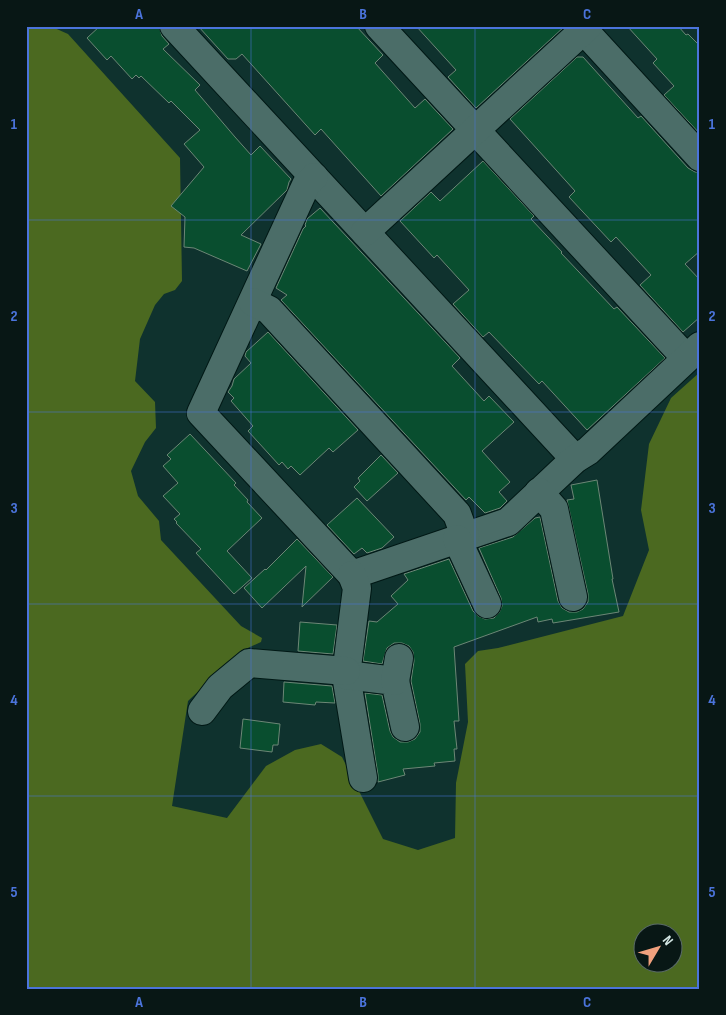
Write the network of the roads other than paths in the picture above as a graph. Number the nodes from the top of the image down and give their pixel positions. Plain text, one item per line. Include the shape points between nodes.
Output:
1 (174, 26) edge
2 (379, 26) edge
3 (584, 28) edge
4 (476, 131) junction
5 (700, 157) edge
6 (314, 177) junction
7 (366, 232) junction
8 (253, 302) junction
9 (693, 352) edge
10 (575, 459) junction
11 (539, 492) junction
12 (461, 538) junction
13 (352, 575) junction
14 (572, 597) dead end
15 (487, 604) dead end
16 (346, 673) junction
17 (202, 711) dead end
18 (405, 727) dead end
19 (363, 778) dead end

1 - 6 street
2 - 4 street
3 - 4 street
3 - 5 street
4 - 7 street
4 - 9 street
6 - 7 street
6 - 8 street via 306,185
7 - 10 street
8 - 12 street via 269,310 457,514
8 - 13 street via 201,414
9 - 10 street via 588,451
10 - 11 street
11 - 12 street via 508,522
11 - 14 street via 554,509
12 - 13 street
12 - 15 street via 464,557
13 - 16 street via 357,588
16 - 17 street via 250,663 220,687
16 - 18 street via 397,670
16 - 19 street

